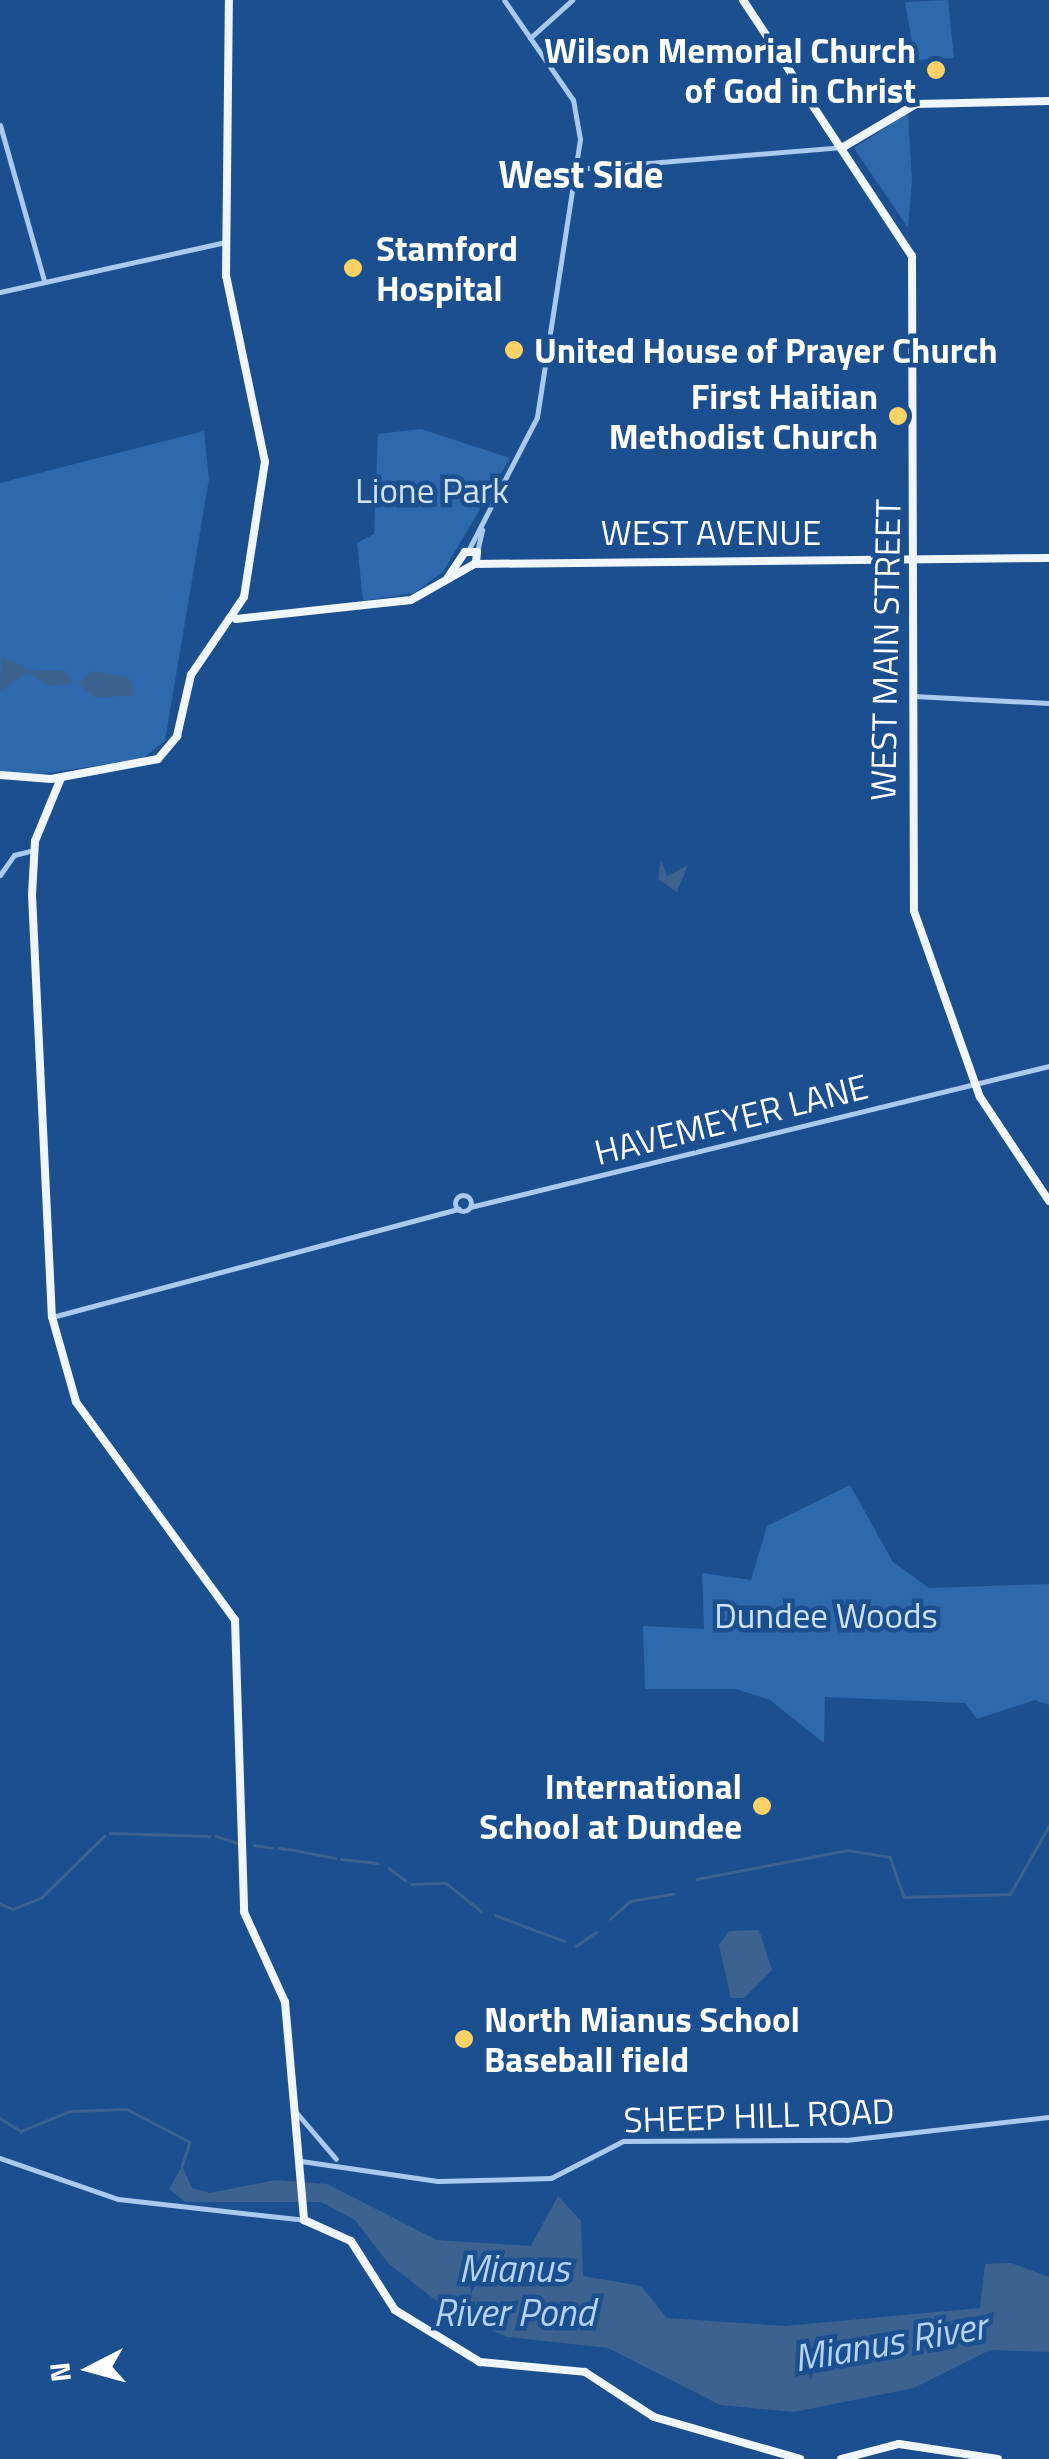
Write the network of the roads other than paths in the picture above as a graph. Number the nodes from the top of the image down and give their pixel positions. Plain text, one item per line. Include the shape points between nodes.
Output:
1 (229, 0) edge
2 (504, 0) edge
3 (572, 0) edge
4 (743, 0) edge
5 (530, 39) junction
6 (1049, 101) edge
7 (0, 125) edge
8 (845, 146) junction
9 (576, 168) junction
10 (226, 242) junction
11 (44, 281) junction
12 (0, 292) edge
13 (471, 557) junction
14 (916, 558) junction
15 (1049, 558) edge
16 (236, 619) junction
17 (914, 696) junction
18 (1049, 703) edge
19 (0, 775) edge
20 (61, 778) junction
21 (34, 850) junction
22 (0, 875) edge
23 (1049, 1066) edge
24 (976, 1086) junction
25 (468, 1198) junction
26 (456, 1200) junction
27 (498, 1201) junction
28 (1049, 1201) edge
29 (470, 1207) junction
30 (459, 1210) junction
31 (430, 1217) junction
32 (52, 1317) junction
33 (291, 2104) junction
34 (1049, 2117) edge
35 (0, 2158) edge
36 (302, 2160) junction
37 (342, 2164) junction
38 (304, 2220) junction
39 (800, 2459) edge
40 (841, 2459) edge
41 (998, 2459) edge

1 - 10 main road
2 - 5 street
3 - 5 street
4 - 8 main road, WEST MAIN STREET
5 - 9 street via 573,100
6 - 8 main road via 916,104
7 - 11 street
8 - 9 street
8 - 14 main road, WEST MAIN STREET via 898,226 915,272
9 - 13 street via 536,417
10 - 11 street
10 - 16 main road via 231,313 265,462
11 - 12 street
13 - 14 main road, WEST AVENUE
13 - 16 main road via 411,600
14 - 15 main road, WEST AVENUE
14 - 17 main road, WEST MAIN STREET
16 - 20 main road via 191,674 166,753
17 - 18 street
17 - 24 main road, WEST MAIN STREET via 914,911
19 - 20 main road
20 - 21 main road
21 - 22 street via 14,855
21 - 32 main road
23 - 24 street, HAVEMEYER LANE
24 - 27 street, HAVEMEYER LANE
24 - 28 main road, WEST MAIN STREET
25 - 26 street, HAVEMEYER LANE
25 - 27 street, HAVEMEYER LANE
25 - 29 street
26 - 30 street
26 - 31 street
27 - 29 street, HAVEMEYER LANE
29 - 30 street, HAVEMEYER LANE
30 - 31 street
31 - 32 street
32 - 33 main road via 76,1402 235,1620 244,1912 285,2002
33 - 36 main road
33 - 37 street
34 - 37 street, SHEEP HILL ROAD via 846,2140 623,2141 551,2178 438,2181
35 - 38 street via 118,2200
36 - 37 street, SHEEP HILL ROAD
36 - 38 main road
38 - 39 main road via 352,2242 400,2314 480,2362 586,2372 654,2417
40 - 41 main road via 899,2444

